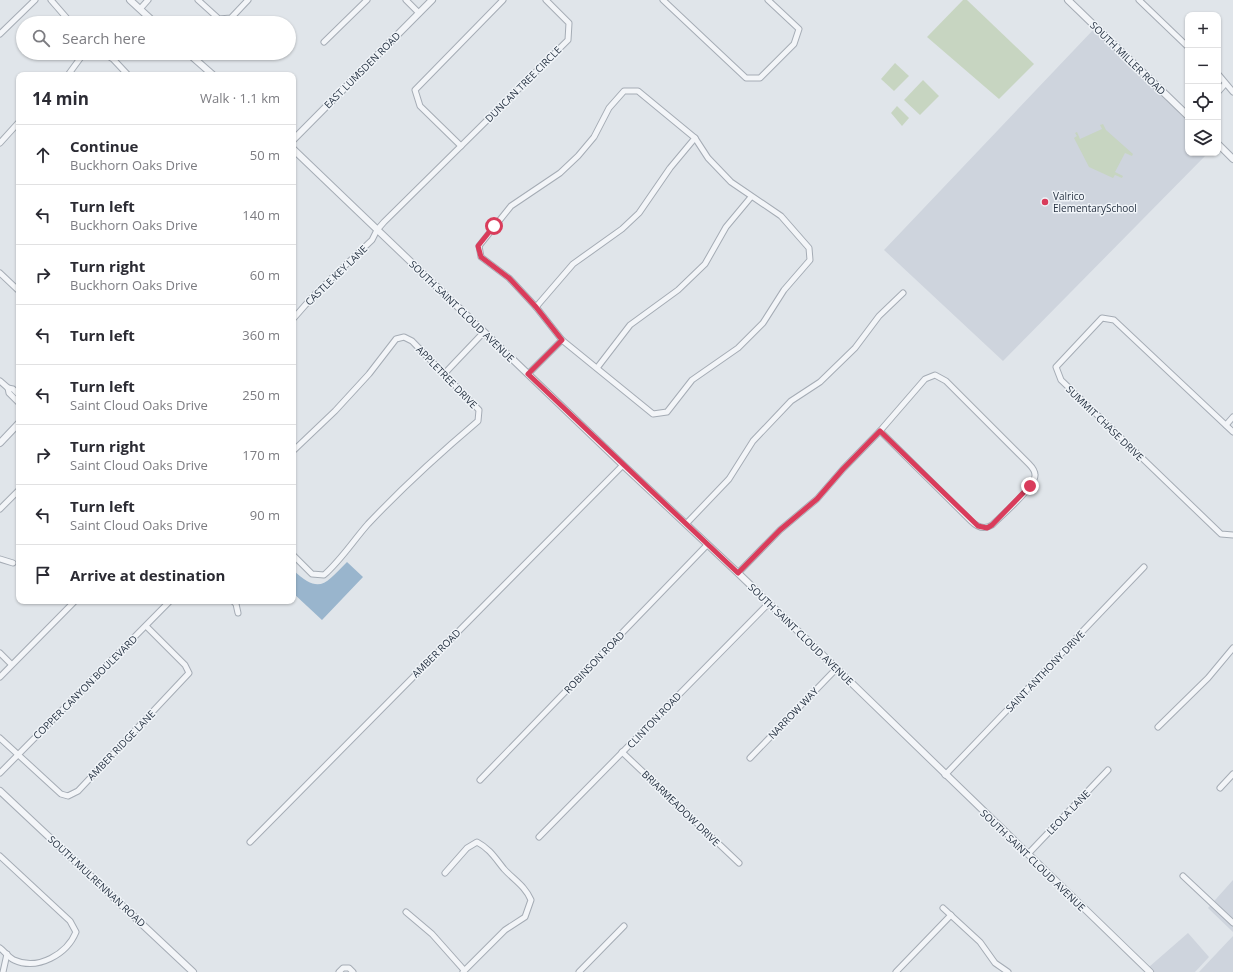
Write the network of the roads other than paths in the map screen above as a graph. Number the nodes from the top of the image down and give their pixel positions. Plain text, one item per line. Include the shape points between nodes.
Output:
1 (35, 0) edge
2 (51, 0) edge
3 (130, 0) edge
4 (148, 0) edge
5 (198, 0) edge
6 (248, 0) edge
7 (367, 0) edge
8 (406, 0) edge
9 (432, 0) edge
10 (502, 0) edge
11 (546, 0) edge
12 (663, 0) edge
13 (768, 0) edge
14 (1068, 0) edge
15 (1139, 0) edge
16 (140, 9) junction
17 (418, 13) junction
18 (19, 16) edge
19 (65, 16) edge
20 (148, 16) edge
21 (216, 16) edge
22 (233, 16) edge
23 (16, 18) edge
24 (0, 34) edge
25 (324, 42) dead end
26 (1185, 44) edge
27 (79, 60) edge
28 (114, 60) edge
29 (196, 60) edge
30 (70, 72) edge
31 (125, 72) edge
32 (210, 72) edge
33 (1221, 78) edge
34 (1225, 84) junction
35 (1221, 89) edge
36 (1233, 92) edge
37 (1185, 113) edge
38 (16, 125) edge
39 (296, 137) edge
40 (695, 138) junction
41 (0, 143) edge
42 (461, 146) junction
43 (1221, 147) edge
44 (296, 152) edge
45 (1233, 159) edge
46 (751, 197) junction
47 (377, 230) junction
48 (0, 273) edge
49 (16, 288) edge
50 (903, 293) dead end
51 (536, 307) junction
52 (296, 316) edge
53 (484, 332) junction
54 (562, 340) junction
55 (597, 368) junction
56 (445, 373) junction
57 (528, 374) junction
58 (0, 381) edge
59 (8, 388) junction
60 (16, 392) edge
61 (16, 400) edge
62 (1233, 417) edge
63 (1226, 425) junction
64 (16, 426) edge
65 (880, 431) junction
66 (1233, 432) edge
67 (0, 443) edge
68 (296, 448) edge
69 (622, 465) junction
70 (16, 493) edge
71 (0, 509) edge
72 (686, 524) junction
73 (1233, 535) edge
74 (708, 545) junction
75 (296, 558) edge
76 (0, 559) edge
77 (13, 563) dead end
78 (1144, 567) dead end
79 (738, 573) junction
80 (769, 603) junction
81 (72, 604) edge
82 (167, 604) edge
83 (236, 604) edge
84 (238, 613) dead end
85 (146, 626) junction
86 (1233, 649) edge
87 (0, 653) edge
88 (11, 664) junction
89 (837, 668) junction
90 (0, 677) edge
91 (1158, 727) dead end
92 (0, 738) edge
93 (622, 752) junction
94 (17, 755) junction
95 (750, 758) dead end
96 (1108, 770) dead end
97 (0, 774) edge
98 (1233, 774) edge
99 (946, 775) junction
100 (480, 780) dead end
101 (1220, 788) dead end
102 (0, 791) edge
103 (539, 837) dead end
104 (250, 842) dead end
105 (1028, 854) junction
106 (0, 856) edge
107 (739, 863) dead end
108 (445, 873) dead end
109 (1184, 876) dead end
110 (943, 908) dead end
111 (406, 912) dead end
112 (951, 915) junction
113 (1233, 923) edge
114 (624, 926) dead end
115 (0, 948) edge
116 (6, 954) junction
117 (464, 971) edge
118 (1003, 971) edge
119 (3, 972) edge
120 (193, 972) edge
121 (339, 972) edge
122 (353, 972) edge
123 (579, 972) edge
124 (896, 972) edge
125 (1150, 972) edge

1 - 18 street
2 - 19 street
3 - 16 street
4 - 16 street
5 - 21 street
6 - 22 street
7 - 25 street
8 - 17 street
9 - 17 street, EAST LUMSDEN ROAD
10 - 42 street via 415,90 420,106
11 - 42 street, DUNCAN TREE CIRCLE via 569,23 568,40
12 - 13 street via 746,78 760,78 794,44 799,29
14 - 37 street, SOUTH MILLER ROAD
15 - 26 street
16 - 20 street
17 - 39 street, EAST LUMSDEN ROAD
23 - 24 street
27 - 30 street
28 - 31 street
29 - 32 street
33 - 34 street
34 - 35 street
34 - 36 street
38 - 41 street
40 - 46 street via 708,158 731,182
40 - 51 street via 670,168 639,213 573,264
40 - 51 street via 638,91 624,91 609,108 594,137 578,156 560,173 511,206 478,246 481,257 509,278
42 - 47 street, DUNCAN TREE CIRCLE
43 - 45 street
44 - 47 street, SOUTH SAINT CLOUD AVENUE
46 - 55 street via 726,227 705,264 678,290 630,325
46 - 55 street via 780,216 808,248 810,260 784,290 763,323 738,348 692,380 667,412 653,414
47 - 52 street, CASTLE KEY LANE via 372,240
47 - 53 street, SOUTH SAINT CLOUD AVENUE
48 - 49 street
50 - 72 street via 879,316 855,348 820,382 791,401 753,441 729,479
51 - 54 street
53 - 56 street
53 - 57 street, SOUTH SAINT CLOUD AVENUE
54 - 55 street
54 - 57 street
56 - 68 street, APPLETREE DRIVE via 412,341 404,337 396,340 335,411
56 - 75 street, APPLETREE DRIVE via 476,405 479,410 478,421 418,472 324,576 312,574
57 - 69 street, SOUTH SAINT CLOUD AVENUE
58 - 59 street
59 - 60 street
59 - 61 street
62 - 63 street
63 - 66 street, SUMMIT CHASE DRIVE
63 - 73 street, SUMMIT CHASE DRIVE via 1114,320 1102,318 1056,368 1061,380 1221,534
64 - 67 street
65 - 65 street via 926,379 935,375 946,381 1029,464 1035,472 1035,479 992,525 981,528 970,521
65 - 79 street via 817,499 780,530
69 - 72 street, SOUTH SAINT CLOUD AVENUE
69 - 104 street, AMBER ROAD
70 - 71 street
72 - 74 street, SOUTH SAINT CLOUD AVENUE
74 - 79 street, SOUTH SAINT CLOUD AVENUE
74 - 100 street, ROBINSON ROAD
76 - 77 street
78 - 99 street, SAINT ANTHONY DRIVE
79 - 80 street, SOUTH SAINT CLOUD AVENUE
80 - 89 street, SOUTH SAINT CLOUD AVENUE
80 - 93 street, CLINTON ROAD
81 - 88 street
82 - 85 street, COPPER CANYON BOULEVARD
83 - 84 street
85 - 94 street, COPPER CANYON BOULEVARD
85 - 94 street, AMBER RIDGE LANE via 185,665 189,673 78,791 68,796 61,794
86 - 91 street via 1208,678
87 - 88 street
88 - 90 street
89 - 95 street, NARROW WAY
89 - 99 street, SOUTH SAINT CLOUD AVENUE
92 - 94 street, AMBER RIDGE LANE
93 - 103 street, CLINTON ROAD
93 - 107 street, BRIARMEADOW DRIVE
94 - 97 street, COPPER CANYON BOULEVARD
96 - 105 street, LEOLA LANE
98 - 101 street
99 - 105 street, SOUTH SAINT CLOUD AVENUE
102 - 120 street, SOUTH MULRENNAN ROAD
105 - 125 street, SOUTH SAINT CLOUD AVENUE
106 - 116 street via 70,921 76,932 72,942 48,961 32,963 14,960
108 - 117 street via 467,848 477,842 487,848 505,870 526,889 531,900 526,917 504,930
109 - 113 street
110 - 112 street
111 - 117 street via 432,934
112 - 118 street via 980,942
112 - 124 street
114 - 123 street
115 - 116 street
116 - 119 street
121 - 122 street via 349,968

